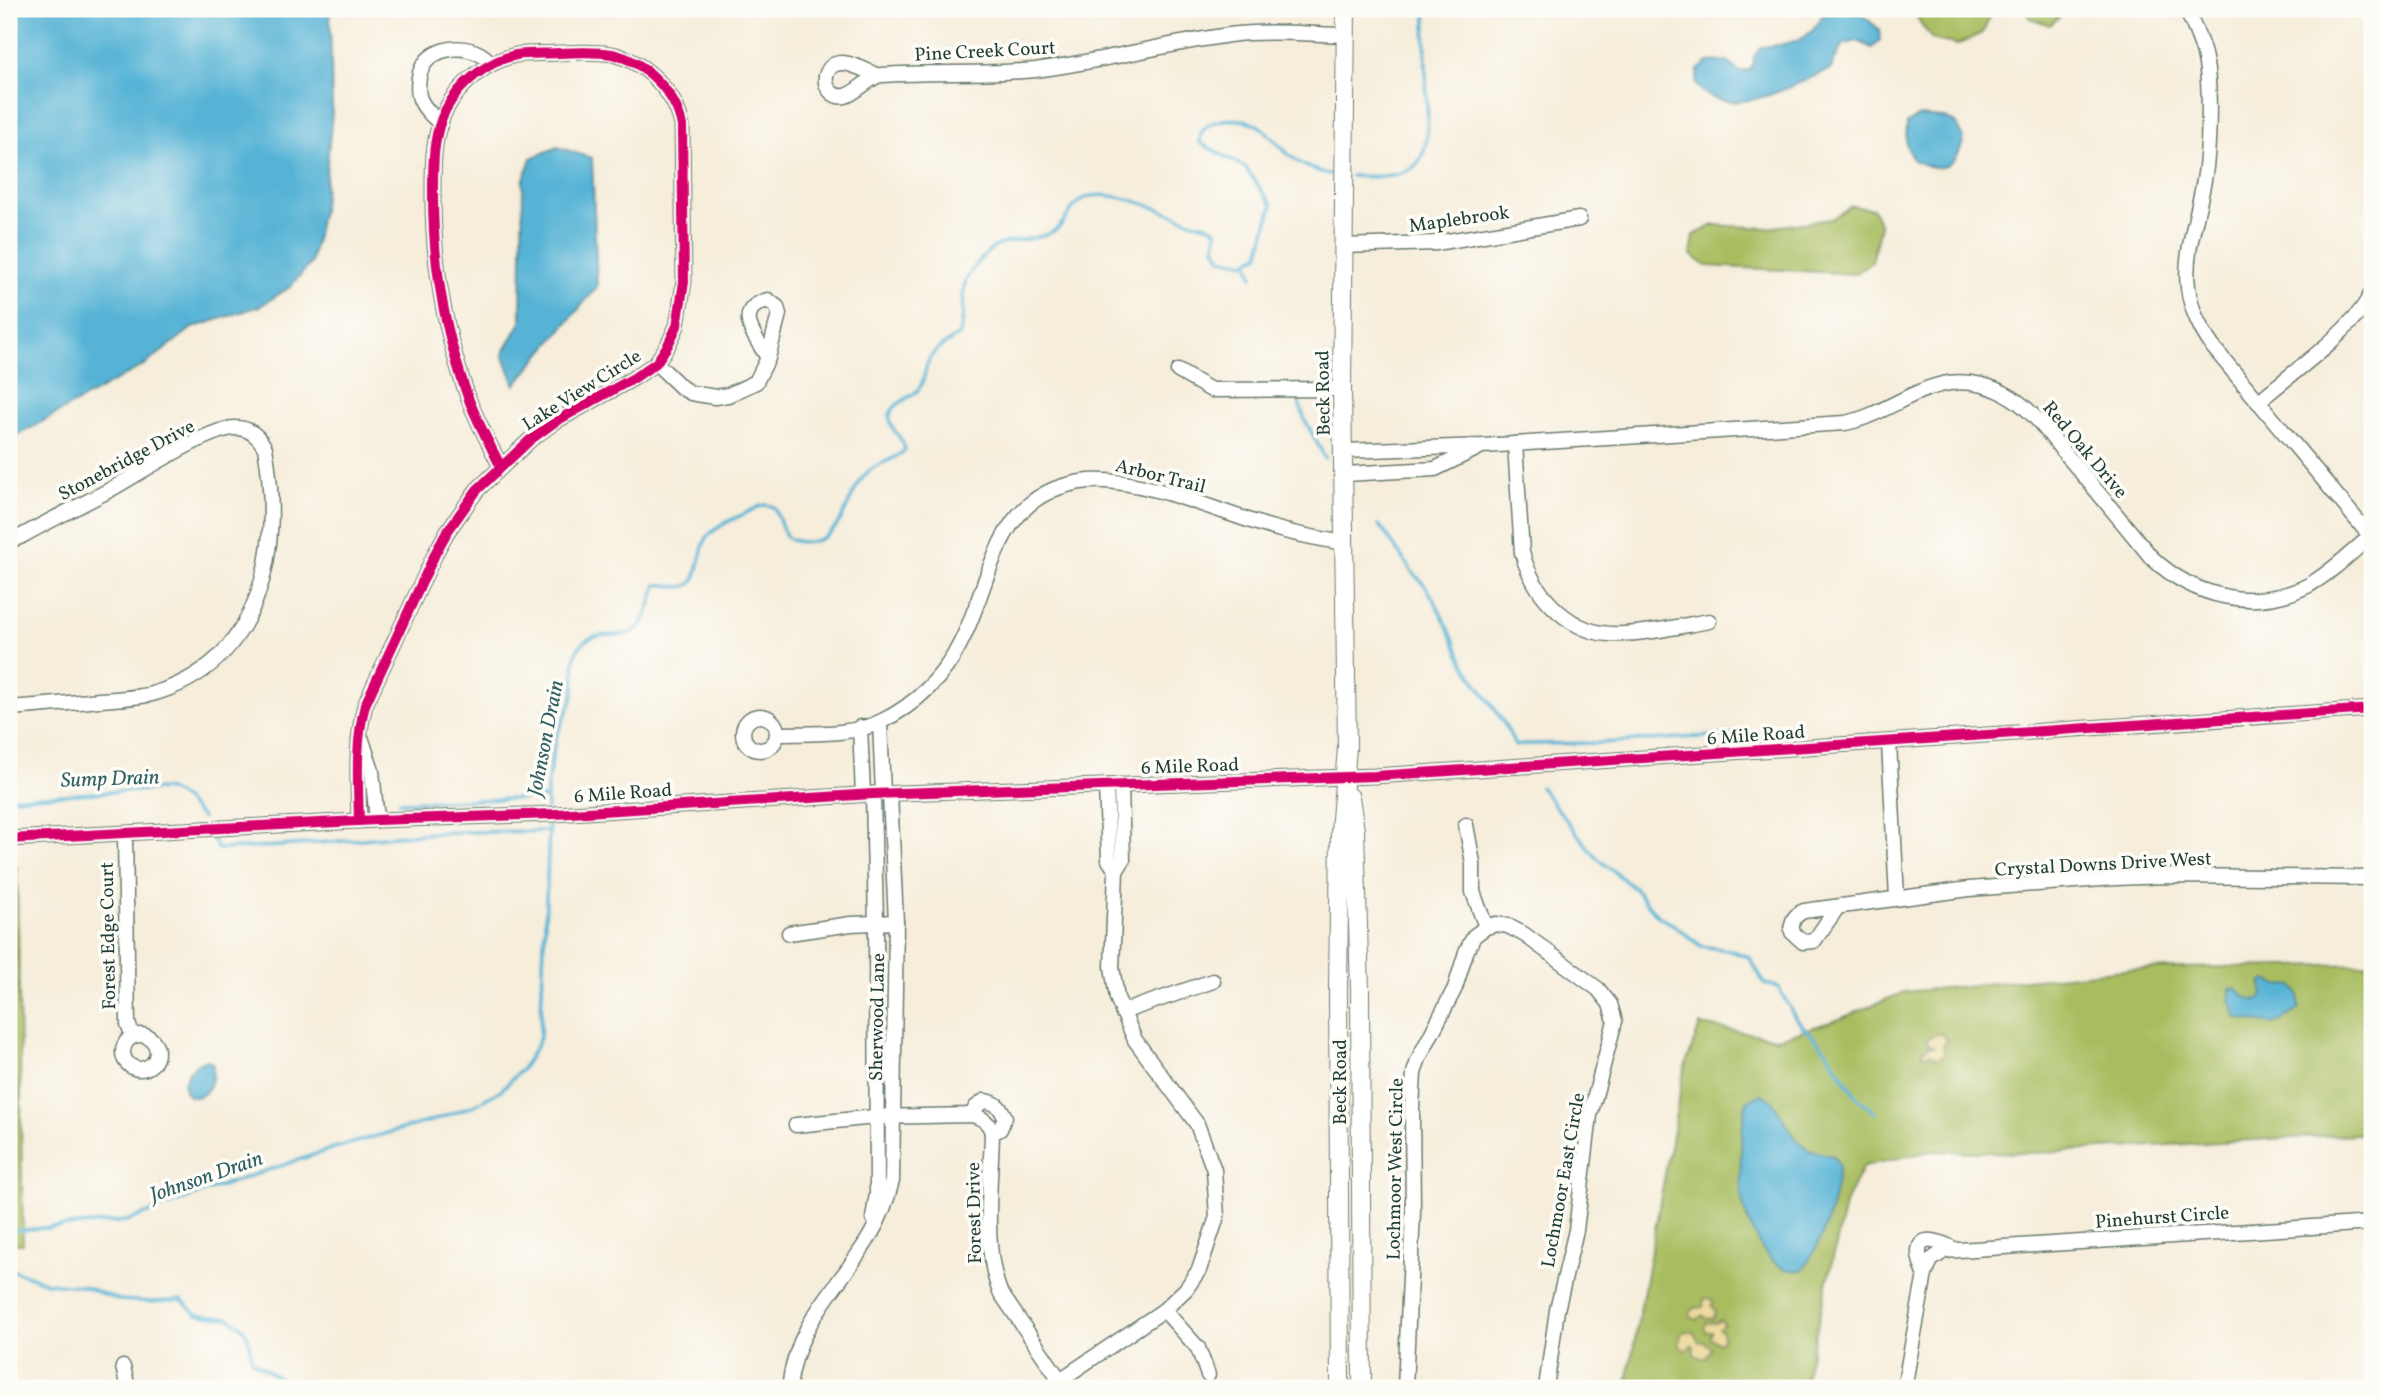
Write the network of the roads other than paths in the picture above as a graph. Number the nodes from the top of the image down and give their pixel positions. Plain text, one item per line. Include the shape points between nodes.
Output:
1 (1346, 9) edge
2 (2186, 9) edge
3 (1346, 35) junction
4 (492, 64) junction
5 (876, 75) dead end
6 (441, 124) junction
7 (1579, 219) dead end
8 (1342, 246) junction
9 (2372, 292) edge
10 (768, 358) dead end
11 (656, 363) junction
12 (1178, 371) dead end
13 (1342, 389) junction
14 (2258, 402) junction
15 (1515, 444) junction
16 (1482, 446) junction
17 (1344, 450) junction
18 (501, 467) junction
19 (1345, 474) junction
20 (2372, 536) edge
21 (9, 541) edge
22 (1345, 543) junction
23 (1709, 621) dead end
24 (9, 709) edge
25 (2372, 709) edge
26 (880, 722) junction
27 (860, 727) junction
28 (778, 734) dead end
29 (360, 736) junction
30 (1889, 743) junction
31 (1346, 776) junction
32 (1121, 785) junction
33 (1106, 786) junction
34 (877, 794) junction
35 (377, 820) junction
36 (359, 821) junction
37 (1466, 825) dead end
38 (125, 835) junction
39 (9, 839) edge
40 (1116, 871) junction
41 (2372, 878) edge
42 (1897, 898) junction
43 (1837, 908) dead end
44 (897, 922) junction
45 (876, 923) junction
46 (1486, 927) junction
47 (789, 933) dead end
48 (1213, 981) dead end
49 (1122, 1012) junction
50 (133, 1037) dead end
51 (972, 1115) junction
52 (875, 1117) junction
53 (895, 1118) junction
54 (796, 1125) dead end
55 (992, 1133) junction
56 (2372, 1223) edge
57 (870, 1236) junction
58 (1164, 1310) junction
59 (123, 1367) dead end
60 (1208, 1375) dead end
61 (1056, 1384) edge
62 (128, 1388) edge
63 (789, 1388) edge
64 (1340, 1388) edge
65 (1362, 1388) edge
66 (1405, 1388) edge
67 (1546, 1388) edge
68 (1903, 1388) edge

1 - 3 main road, Beck Road
2 - 14 street via 2205,56 2208,84 2206,163 2186,263 2189,297 2206,338
3 - 5 street, Pine Creek Court via 1237,34 1037,69
3 - 8 main road, Beck Road
4 - 6 street, Lake View Circle via 461,89
4 - 6 street via 480,54 450,48 431,55 421,68 417,85 420,100
4 - 11 street, Lake View Circle via 515,55 612,55 636,63 650,74 679,110 684,282 677,326
6 - 18 street, Lake View Circle via 433,169 433,245 442,305 470,402
7 - 8 street, Maplebrook via 1436,243
8 - 13 main road, Beck Road
9 - 14 street via 2349,326
10 - 11 street via 756,382 715,397 701,397 682,388
11 - 18 street, Lake View Circle via 556,421
12 - 13 street via 1211,390
13 - 17 main road, Beck Road
14 - 20 street
15 - 16 street, Red Oak Drive
15 - 20 street, Red Oak Drive via 1845,423 1875,415 1930,388 1970,383 1999,391 2027,409 2151,557 2199,590 2243,599 2289,593 2321,577
15 - 23 street via 1522,553 1547,602 1586,628 1622,635
16 - 17 street, Red Oak Drive
16 - 19 street, Red Oak Drive via 1435,469
17 - 19 main road, Beck Road
18 - 29 street, Lake View Circle via 477,490 436,552 365,705
19 - 22 main road, Beck Road
21 - 24 street, Stonebridge Drive via 219,431 253,433 265,448 272,497 267,567 248,619 226,649 199,674 152,694
22 - 26 street, Arbor Trail via 1299,536 1133,484 1103,480 1062,488 1024,510 1003,536 952,659 913,701
22 - 31 main road, Beck Road
25 - 30 street, 6 Mile Road
26 - 27 street, Arbor Trail
26 - 34 street
27 - 28 street, Arbor Trail
27 - 34 street
29 - 35 street, Lake View Circle via 372,771
29 - 36 street, Lake View Circle
30 - 31 street, 6 Mile Road
30 - 42 street
31 - 32 street, 6 Mile Road
31 - 64 main road, Beck Road via 1340,831 1338,990
31 - 65 main road, Beck Road via 1355,830 1360,990
32 - 33 street, 6 Mile Road
32 - 40 street via 1123,860
33 - 34 street, 6 Mile Road
33 - 40 street via 1109,860
34 - 35 street, 6 Mile Road
34 - 44 street, Sherwood Lane
34 - 45 street, Sherwood Lane
35 - 36 street, 6 Mile Road
36 - 38 street, 6 Mile Road
37 - 46 street via 1473,892
38 - 39 street, 6 Mile Road
38 - 50 street, Forest Edge Court via 128,1024
40 - 49 street via 1112,967
41 - 42 street, Crystal Downs Drive West via 2115,878
42 - 43 street, Crystal Downs Drive West
44 - 45 street
44 - 53 street, Sherwood Lane
45 - 47 street
45 - 52 street, Sherwood Lane
46 - 66 street, Lochmoor West Circle via 1474,936 1466,952 1455,988 1414,1073
46 - 67 street, Lochmoor East Circle via 1508,926 1525,934 1598,989 1610,1004 1615,1021 1590,1115 1576,1230 1555,1320
48 - 49 street
49 - 58 street via 1135,1040 1197,1124 1214,1170 1217,1217 1208,1248 1186,1289
51 - 53 street
51 - 55 street via 981,1117
51 - 55 street, Forest Drive via 984,1101 1001,1108 1005,1117 1000,1129
52 - 53 street
52 - 54 street
52 - 57 street, Sherwood Lane via 877,1194
53 - 57 street, Sherwood Lane via 892,1181
55 - 61 street, Forest Drive via 990,1244 994,1276
56 - 68 street, Pinehurst Circle via 1944,1251 1935,1256 1925,1274
57 - 63 street, Sherwood Lane via 810,1322 794,1358
58 - 60 street via 1198,1348
58 - 61 street
59 - 62 street

